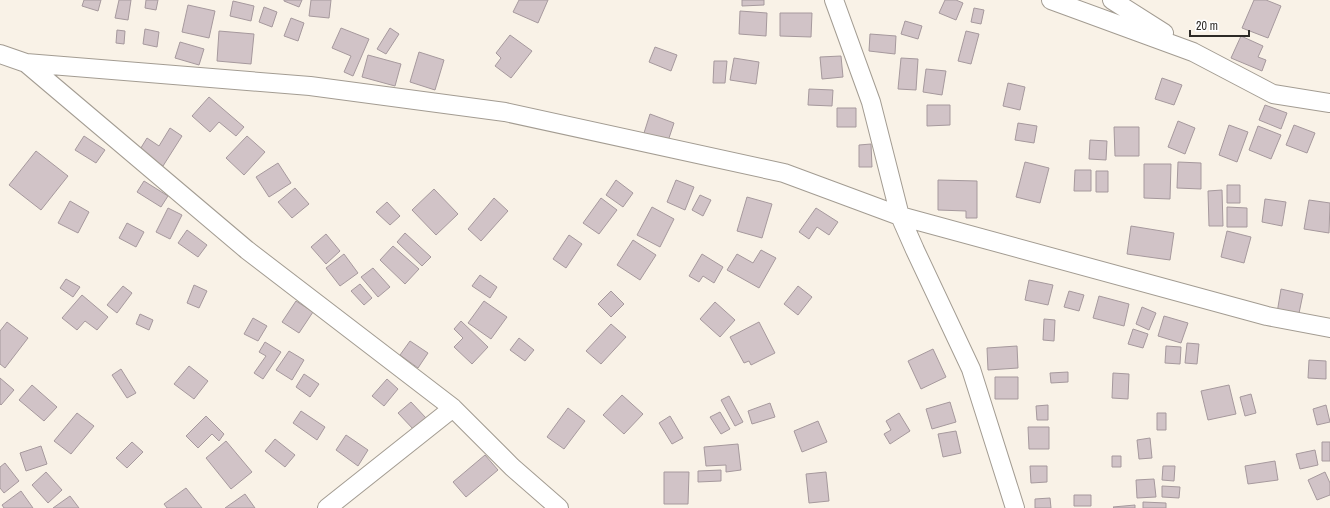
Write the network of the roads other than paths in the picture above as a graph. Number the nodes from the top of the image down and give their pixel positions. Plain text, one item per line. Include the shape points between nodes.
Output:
1 (834, 0) edge
2 (1051, 0) edge
3 (1112, 0) edge
4 (1193, 52) junction
5 (0, 54) edge
6 (26, 63) junction
7 (1330, 103) edge
8 (900, 216) junction
9 (1330, 328) edge
10 (453, 408) junction
11 (327, 508) edge
12 (558, 508) edge
13 (1015, 508) edge

1 - 8 street via 871,102
2 - 4 street
3 - 4 street
4 - 7 street via 1273,94
5 - 6 street
6 - 8 street via 310,86 505,112 784,173
6 - 10 street via 247,250
8 - 9 street via 1267,316
8 - 13 street via 971,369
10 - 11 street
10 - 12 street via 512,467

